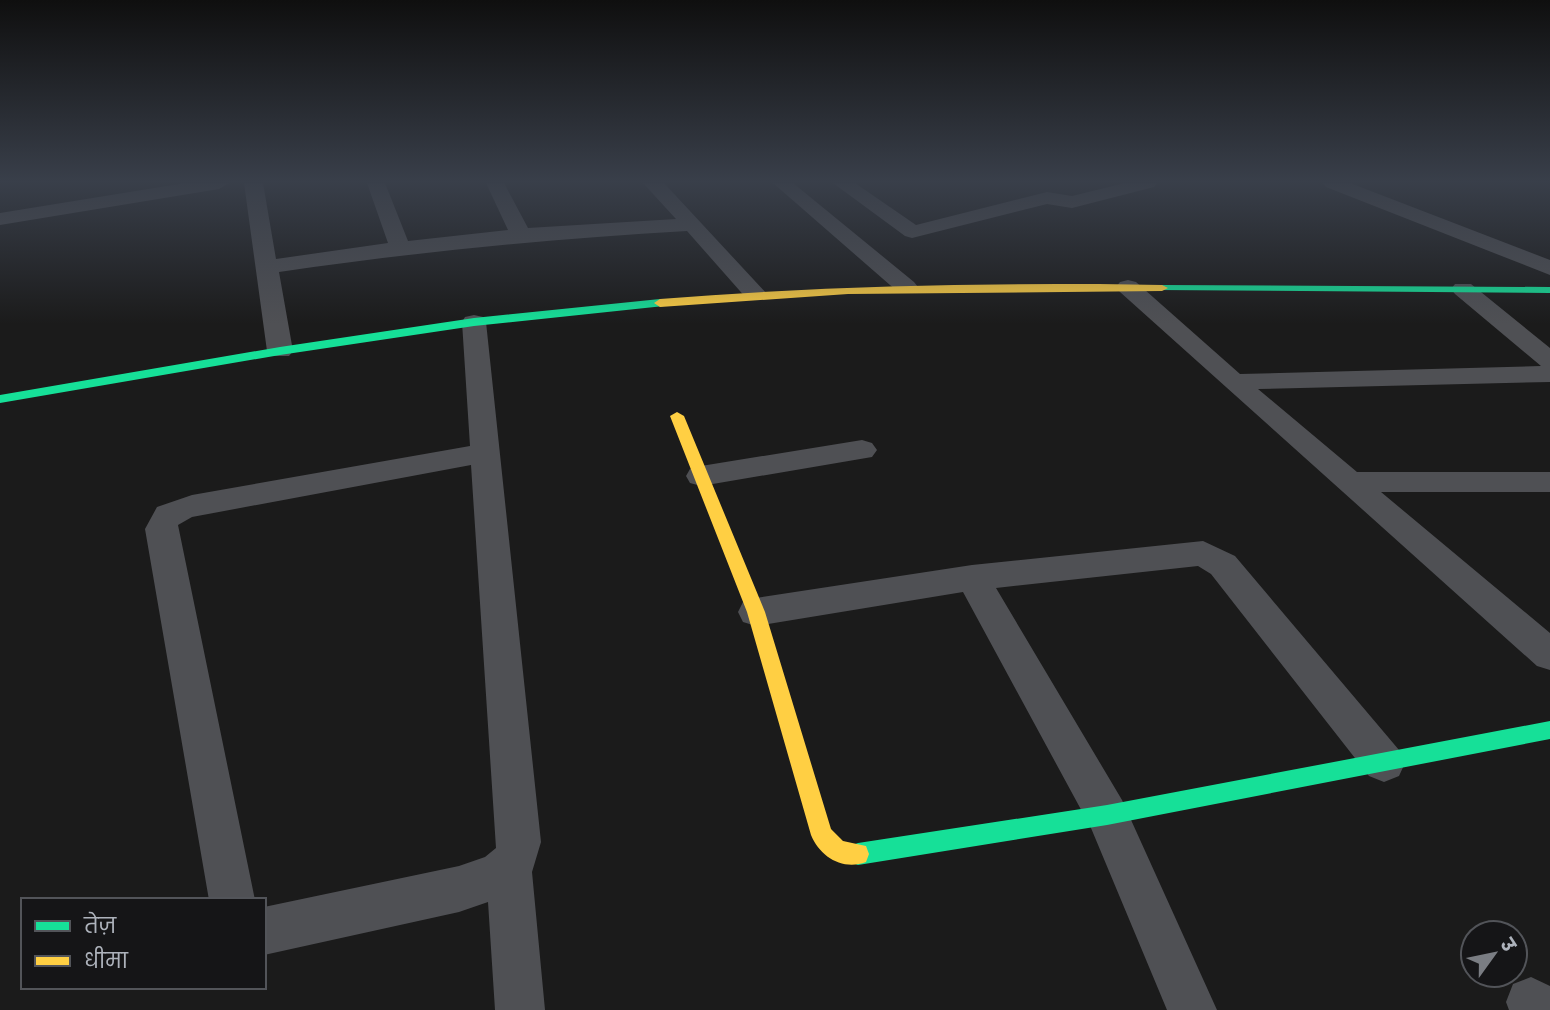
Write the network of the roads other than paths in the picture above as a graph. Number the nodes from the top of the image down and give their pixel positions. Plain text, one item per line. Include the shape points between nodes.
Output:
1 (262, 230) edge
2 (393, 230) edge
3 (518, 230) edge
4 (605, 230) edge
5 (698, 230) edge
6 (838, 230) edge
7 (1453, 230) edge
8 (521, 236) junction
9 (400, 248) junction
10 (269, 267) junction
11 (1550, 268) edge
12 (1128, 286) junction
13 (906, 287) junction
14 (1463, 289) junction
15 (755, 293) junction
16 (1545, 293) edge
17 (474, 322) junction
18 (280, 351) junction
19 (1550, 361) edge
20 (1550, 374) edge
21 (1233, 382) junction
22 (0, 400) edge
23 (677, 416) dead end
24 (862, 450) dead end
25 (487, 453) junction
26 (701, 476) junction
27 (1351, 482) junction
28 (1550, 482) edge
29 (972, 578) junction
30 (756, 612) junction
31 (1550, 654) edge
32 (1550, 730) edge
33 (1384, 763) junction
34 (1107, 815) junction
35 (509, 869) junction
36 (232, 898) edge
37 (266, 931) edge
38 (520, 1010) edge
39 (1192, 1010) edge

1 - 10 street
2 - 9 street
3 - 8 street
4 - 8 street
5 - 15 street
6 - 13 street
7 - 11 street
8 - 9 street
9 - 10 street
10 - 18 street
12 - 13 street
12 - 14 street
12 - 21 street
13 - 15 street
14 - 16 street
14 - 19 street
15 - 17 street
17 - 18 street
17 - 25 street
18 - 22 street
20 - 21 street
21 - 27 street
23 - 26 street
24 - 26 street
25 - 35 street via 519,842
25 - 36 street via 192,506 163,519
26 - 30 street
27 - 28 street
27 - 31 street
29 - 30 street
29 - 33 street via 1194,552 1213,556
29 - 34 street
30 - 34 street via 822,835 838,852 852,855
32 - 33 street
33 - 34 street
34 - 39 street
35 - 37 street via 459,889
35 - 38 street

